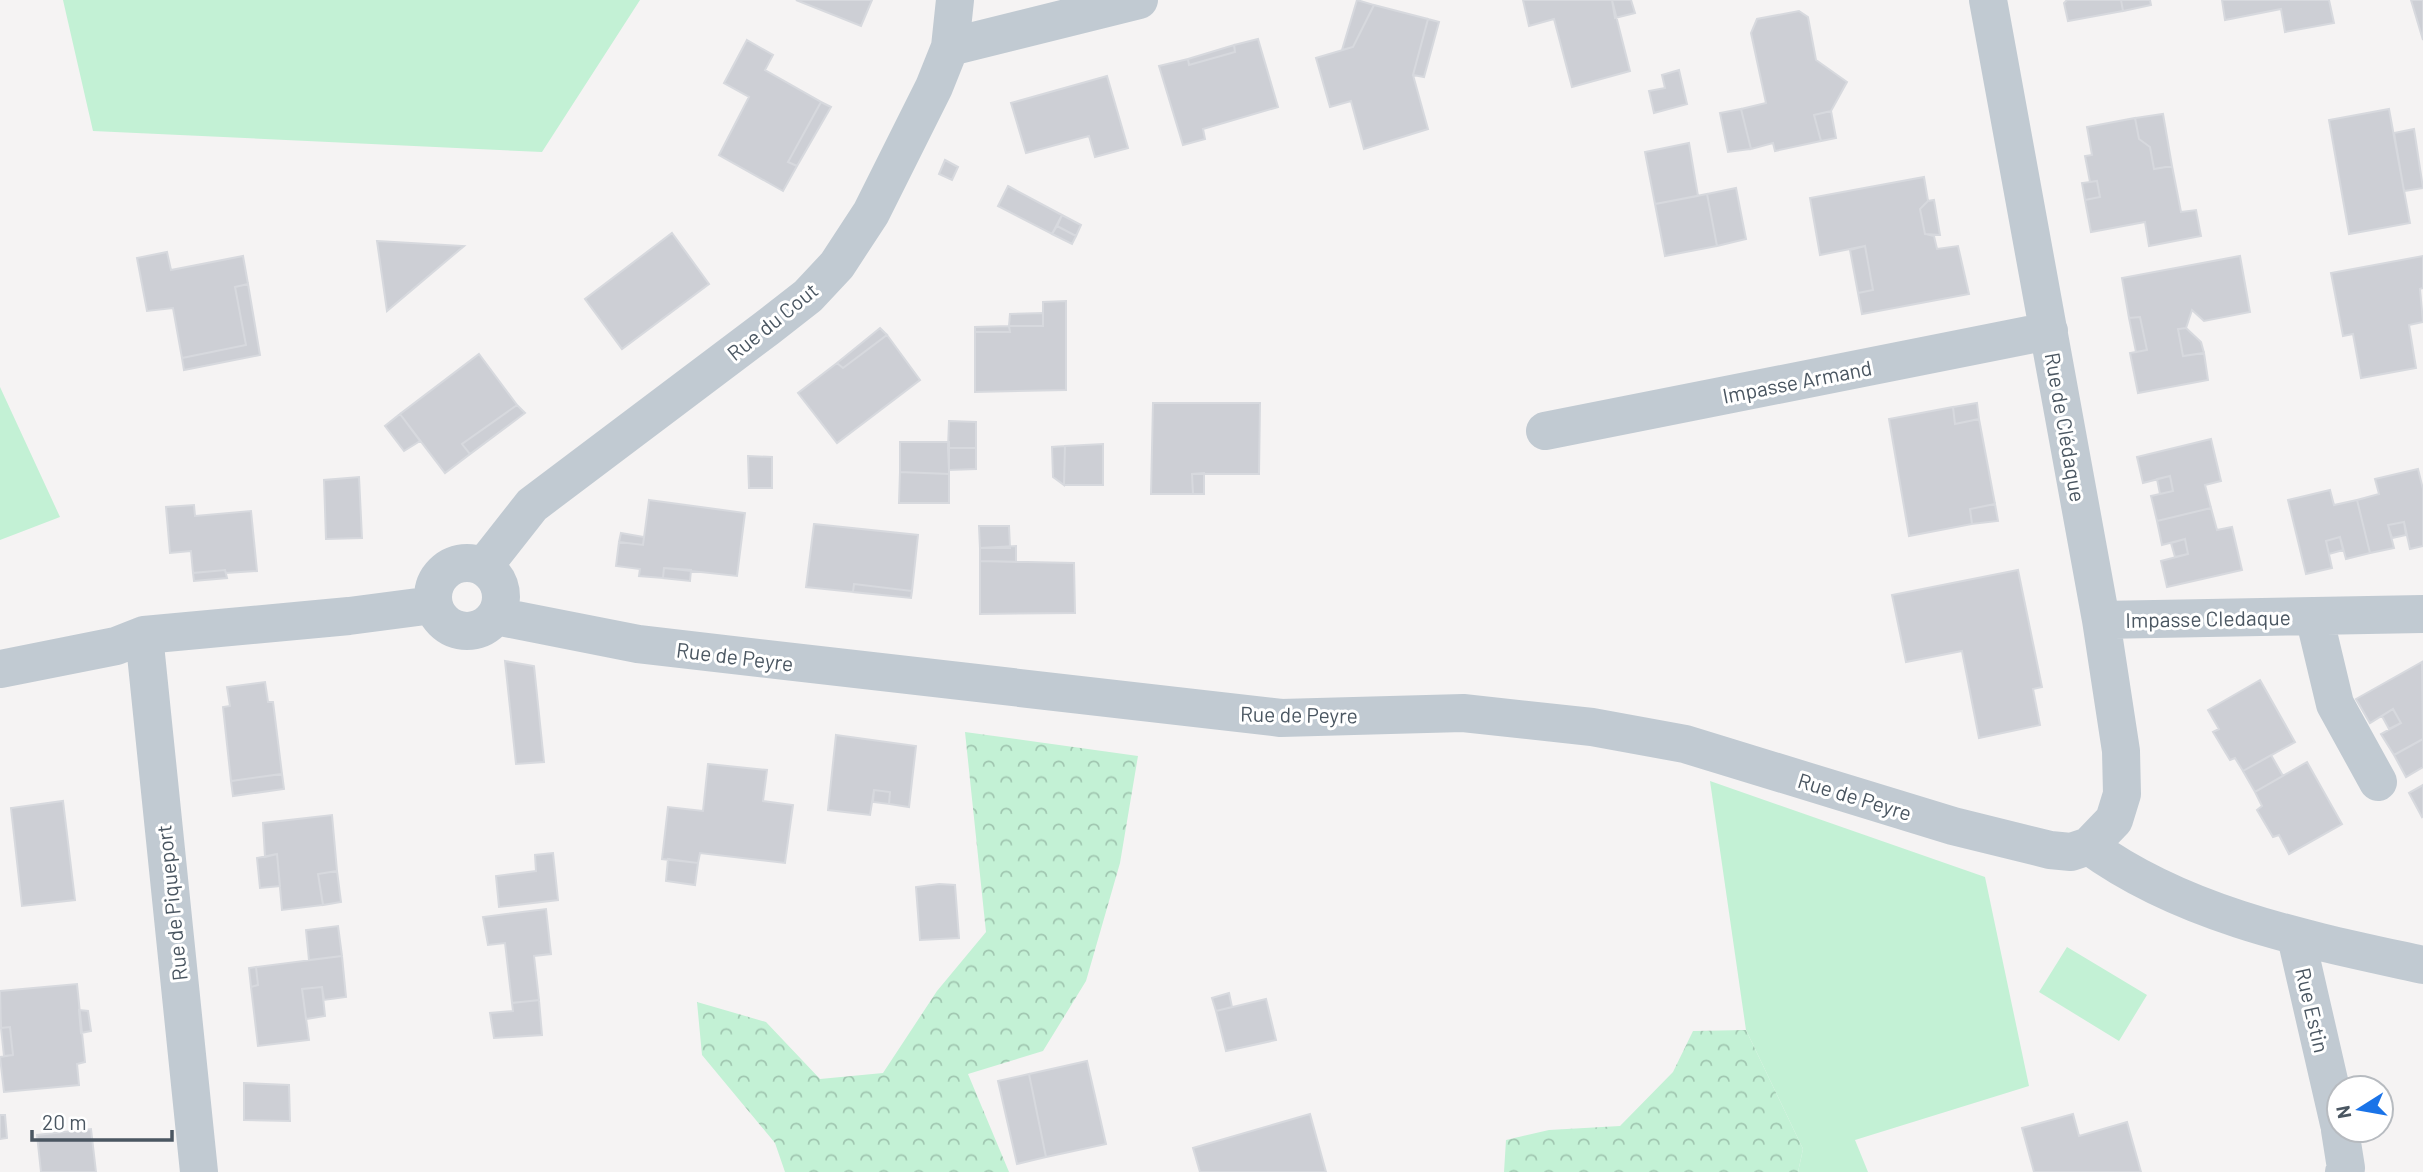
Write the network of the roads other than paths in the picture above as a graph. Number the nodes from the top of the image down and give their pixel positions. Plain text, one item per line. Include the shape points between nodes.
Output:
1 (955, 0) edge
2 (1139, 0) edge
3 (1988, 0) edge
4 (950, 47) junction
5 (2049, 331) junction
6 (1545, 431) dead end
7 (484, 566) junction
8 (433, 605) junction
9 (2423, 614) edge
10 (496, 616) junction
11 (2314, 616) junction
12 (2101, 620) junction
13 (144, 635) junction
14 (0, 669) edge
15 (2378, 782) dead end
16 (2089, 846) junction
17 (2296, 937) junction
18 (2423, 965) edge
19 (2328, 1074) edge
20 (2342, 1144) edge
21 (199, 1172) edge
22 (2344, 1172) edge

1 - 4 street, Rue du Cout
2 - 4 street
3 - 5 street, Rue de Clédaque
4 - 7 street, Rue du Cout via 909,142 837,265 808,296 532,505
5 - 6 street, Impasse Armand
5 - 12 street, Rue de Clédaque
7 - 8 street via 465,562 445,568 433,584
7 - 10 street via 497,579 502,598
8 - 10 street via 439,619 452,629 469,632
8 - 13 street
9 - 11 street, Impasse Cledaque
10 - 16 street, Rue de Peyre via 638,644 1281,718 1463,713 1592,727 1685,744 2027,845 2071,852
11 - 12 street, Impasse Cledaque
11 - 15 street, Impasse Cledaque via 2335,704
12 - 16 street, Rue de Clédaque via 2121,751 2122,794 2113,820
13 - 14 street via 116,646
13 - 21 street, Rue de Piqueport
16 - 17 street via 2191,902
17 - 18 street
17 - 19 street, Rue Estin
20 - 22 street

